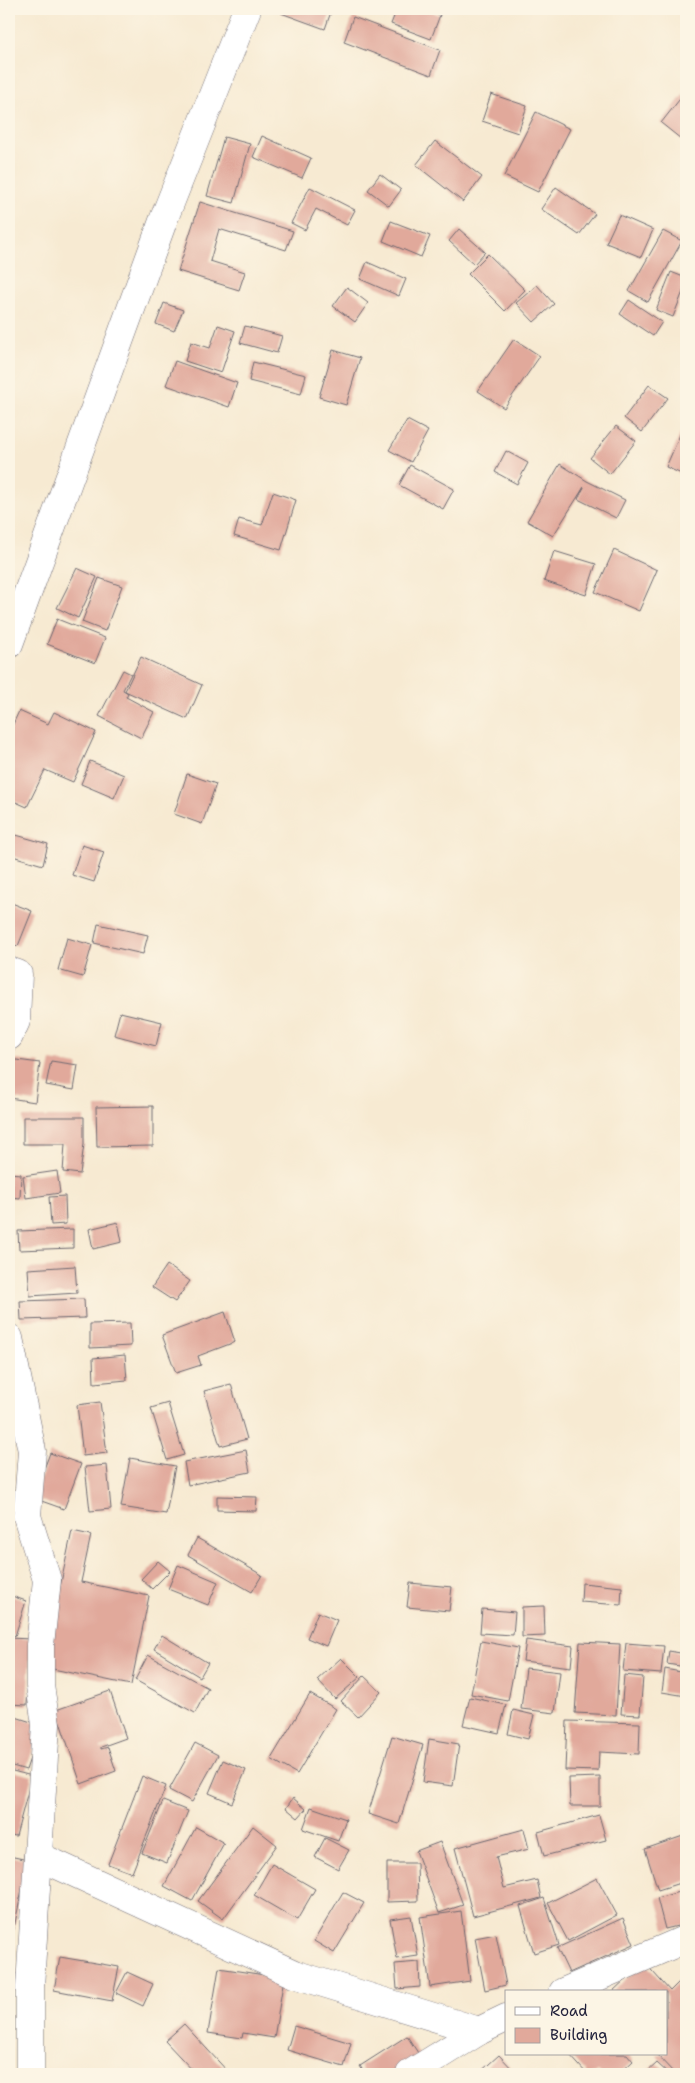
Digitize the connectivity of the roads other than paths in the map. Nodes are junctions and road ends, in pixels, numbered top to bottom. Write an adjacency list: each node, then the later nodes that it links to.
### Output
1 (247, 9): 2 (street)
2 (9, 644)
3 (9, 971): 4 (street)
4 (9, 1036)
5 (9, 1338): 6 (street)
6 (38, 1856): 10 (street); 11 (street)
7 (686, 1939): 8 (street)
8 (568, 1990)
9 (505, 2018): 10 (street)
10 (479, 2031): 12 (street)
11 (30, 2074)
12 (410, 2074)

